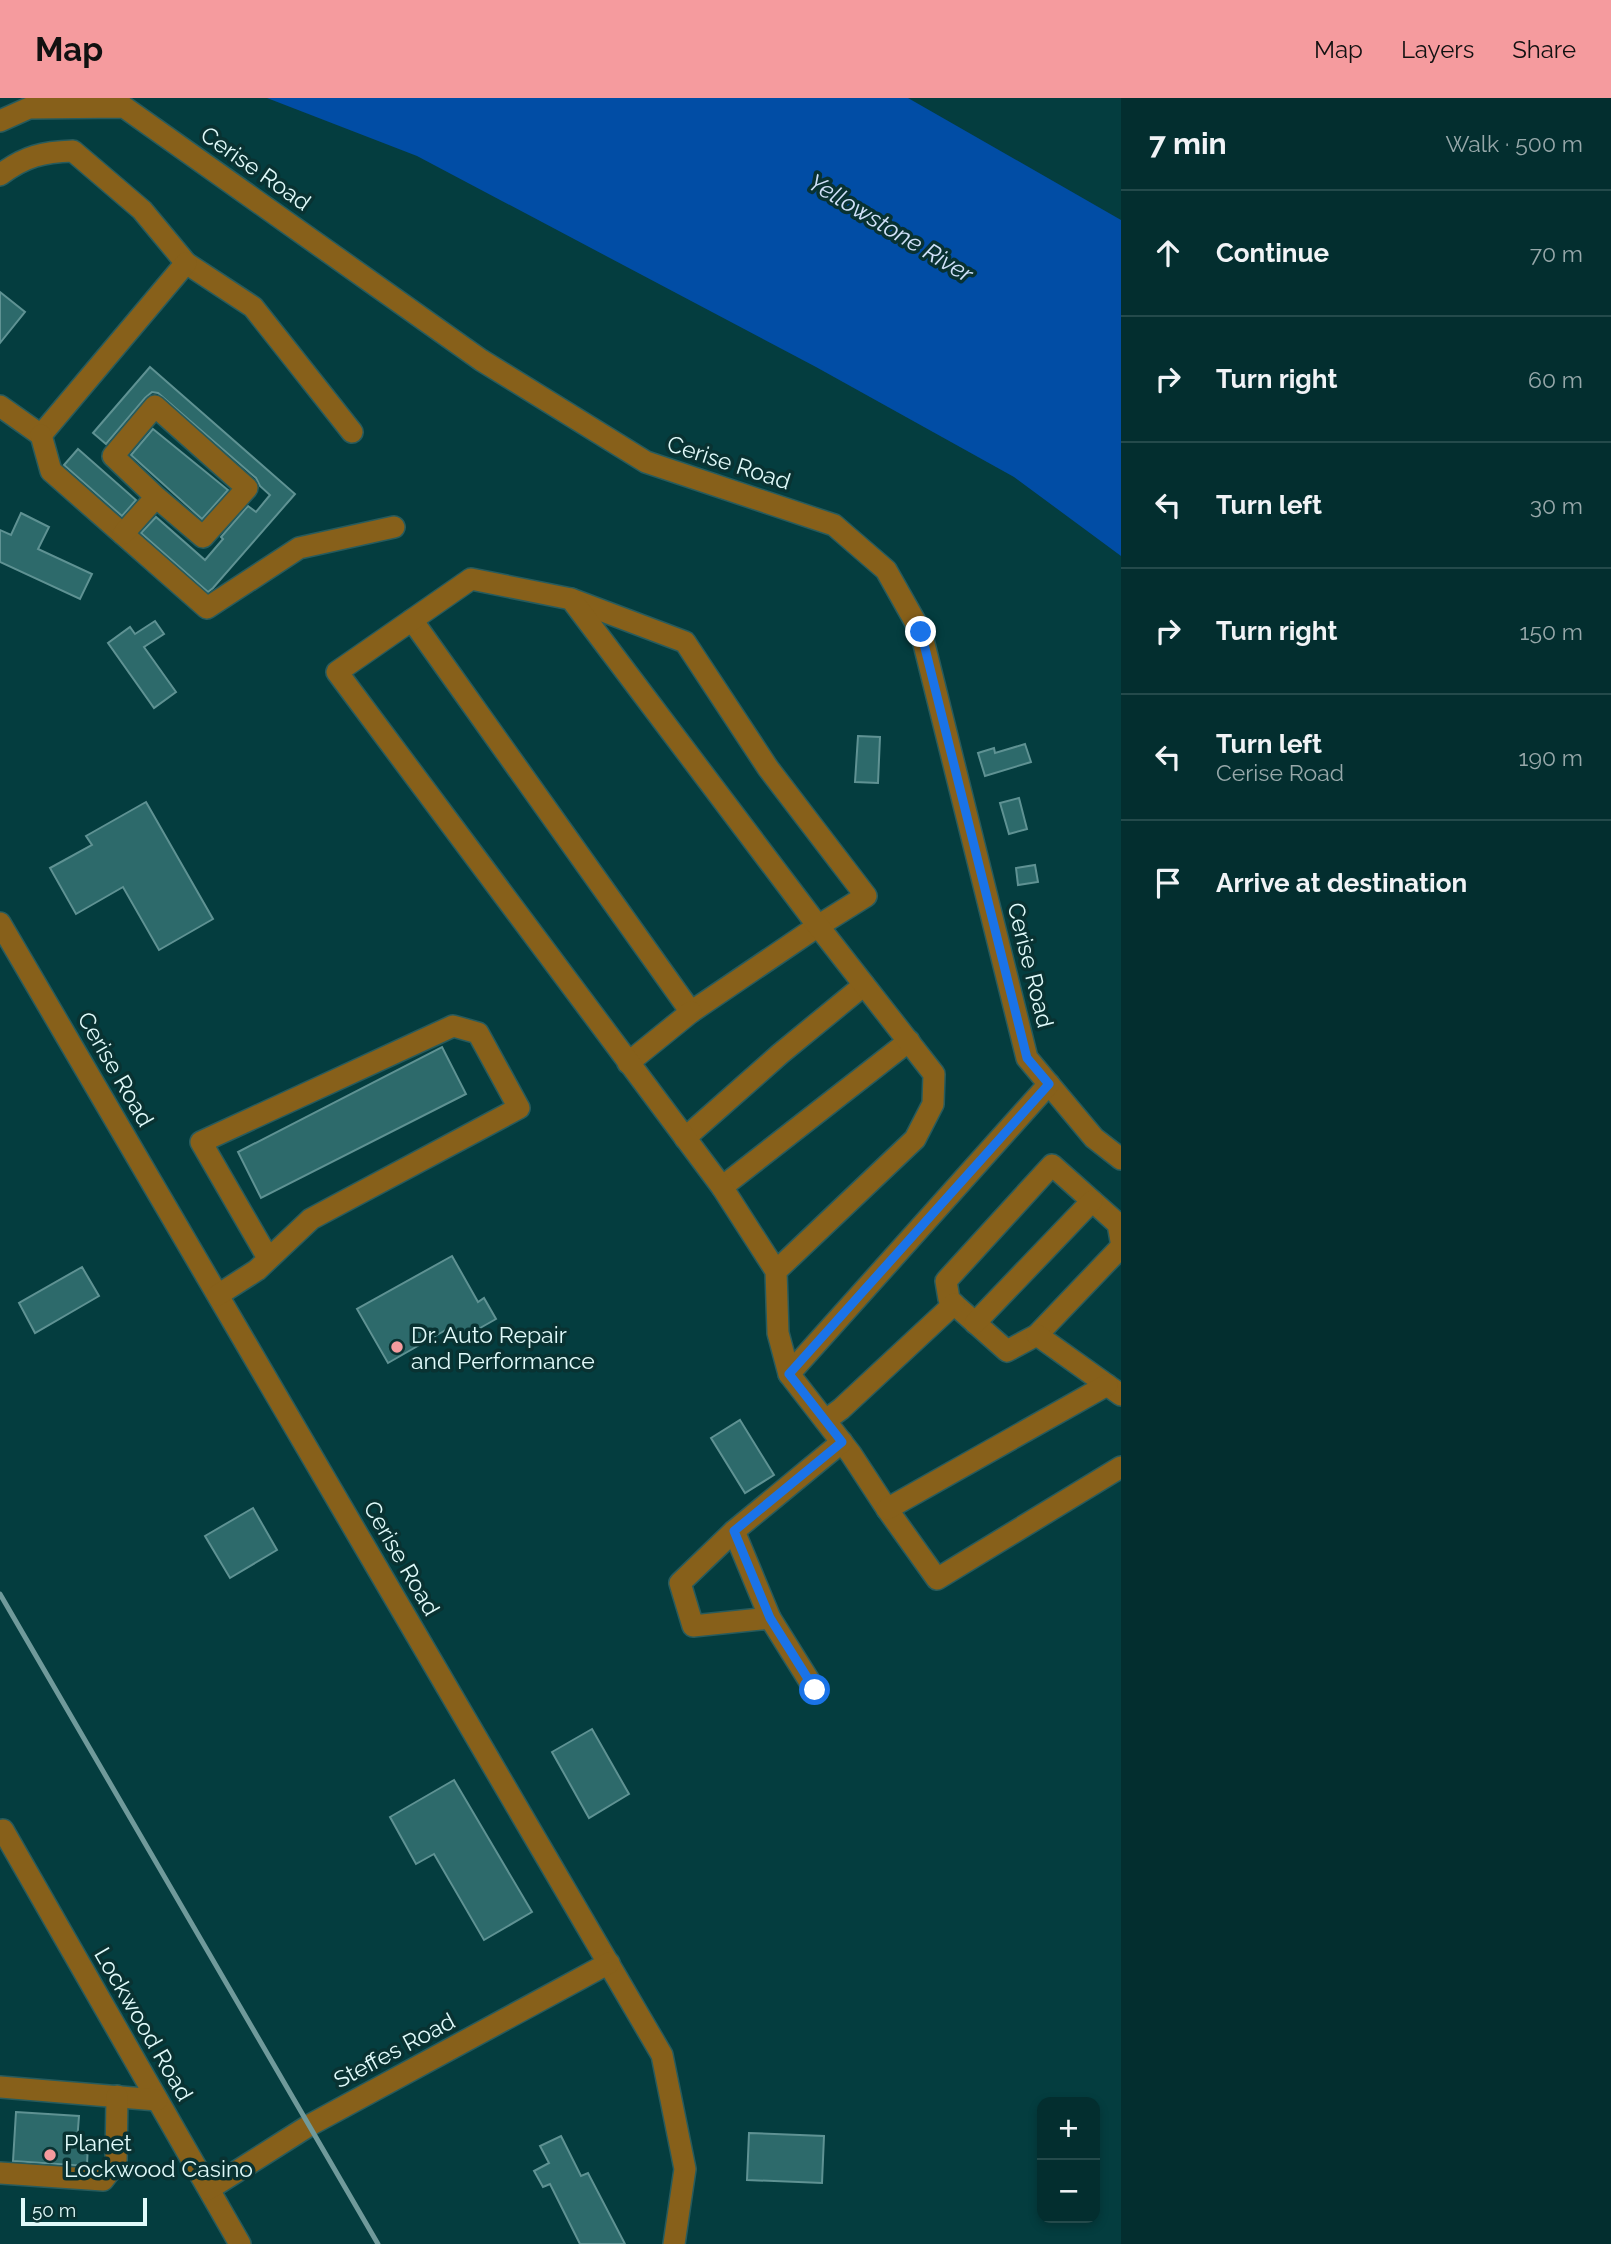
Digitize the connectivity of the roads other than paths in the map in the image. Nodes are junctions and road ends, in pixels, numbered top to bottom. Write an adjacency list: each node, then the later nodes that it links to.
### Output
1 (0, 121): 18 (street, Cerise Road)
2 (0, 175): 3 (street)
3 (186, 262): 5 (street); 6 (street)
4 (0, 406): 6 (street)
5 (352, 432)
6 (41, 435): 9 (street)
7 (156, 498): 7 (street); 9 (street)
8 (394, 527): 9 (street)
9 (123, 534)
10 (571, 599): 11 (street); 13 (street); 13 (street)
11 (412, 620): 15 (street); 17 (street)
12 (0, 923): 27 (street, Cerise Road)
13 (818, 926): 14 (street); 15 (street)
14 (864, 985): 16 (street); 19 (street)
15 (691, 1012): 17 (street)
16 (909, 1041): 21 (street); 26 (street)
17 (628, 1063): 19 (street)
18 (1049, 1084): 20 (street, Cerise Road); 31 (street)
19 (685, 1138): 21 (street)
20 (1121, 1160)
21 (722, 1187): 26 (street)
22 (1092, 1201): 23 (street); 28 (street); 29 (street)
23 (1121, 1241)
24 (1121, 1247): 30 (street)
25 (268, 1258): 25 (street); 27 (street)
26 (776, 1271): 31 (street)
27 (218, 1295): 41 (street, Cerise Road)
28 (954, 1304): 29 (street); 33 (street)
29 (975, 1323): 30 (street)
30 (1037, 1335): 32 (street)
31 (789, 1374): 33 (street)
32 (1114, 1390): 36 (street)
33 (826, 1420): 34 (street)
34 (842, 1442): 36 (street); 37 (street)
35 (1121, 1467): 36 (street)
36 (887, 1509)
37 (734, 1531): 38 (street); 38 (street)
38 (770, 1618): 39 (street)
39 (815, 1690)
40 (1, 1830): 44 (street, Lockwood Road)
41 (609, 1963): 46 (street, Steffes Road); 48 (street, Cerise Road)
42 (0, 2087): 43 (street)
43 (117, 2096): 44 (street); 45 (street)
44 (157, 2100): 46 (street, Lockwood Road)
45 (0, 2173)
46 (209, 2189): 47 (street, Lockwood Road)
47 (240, 2244)
48 (674, 2244)

